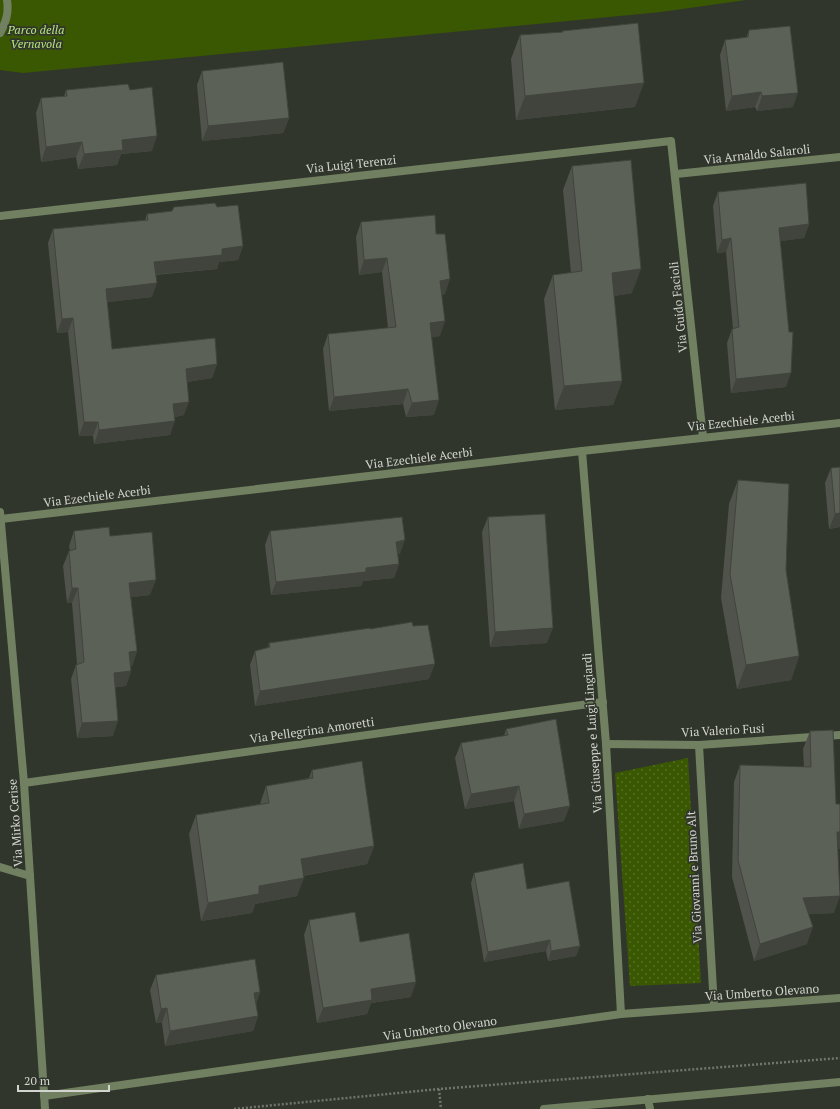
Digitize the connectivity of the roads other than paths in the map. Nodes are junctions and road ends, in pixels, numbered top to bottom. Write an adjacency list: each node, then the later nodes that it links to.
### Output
1 (7, 0): 2 (street)
2 (0, 33)
3 (840, 157): 4 (street, Via Arnaldo Salaroli)
4 (676, 174): 5 (street, Via Luigi Terenzi); 7 (street, Via Guido Facioli)
5 (0, 216)
6 (840, 423): 7 (street, Via Ezechiele Acerbi)
7 (703, 437): 8 (street, Via Ezechiele Acerbi)
8 (582, 451): 9 (street, Via Ezechiele Acerbi); 10 (street, Via Giuseppe e Luigi Lingiardi)
9 (0, 516): 14 (street, Via Mirko Cerise)
10 (603, 702): 12 (street, Via Giuseppe e Luigi Lingiardi); 14 (street, Via Pellegrina Amoretti)
11 (840, 735): 13 (street, Via Valerio Fusi)
12 (606, 744): 13 (street, Via Valerio Fusi); 19 (street, Via Giuseppe e Luigi Lingiardi)
13 (699, 744): 18 (street, Via Giovanni e Bruno Alt)
14 (24, 783): 16 (street, Via Mirko Cerise)
15 (0, 867): 16 (street)
16 (30, 876): 21 (street, Via Mirko Cerise)
17 (840, 998): 18 (street, Via Umberto Olevano)
18 (714, 1007): 19 (street, Via Umberto Olevano)
19 (621, 1014): 21 (street, Via Umberto Olevano)
20 (840, 1082): 22 (street)
21 (44, 1096): 23 (street, Via Mirko Cerise)
22 (648, 1099): 24 (street); 25 (street)
23 (45, 1109)
24 (544, 1109)
25 (650, 1109)

